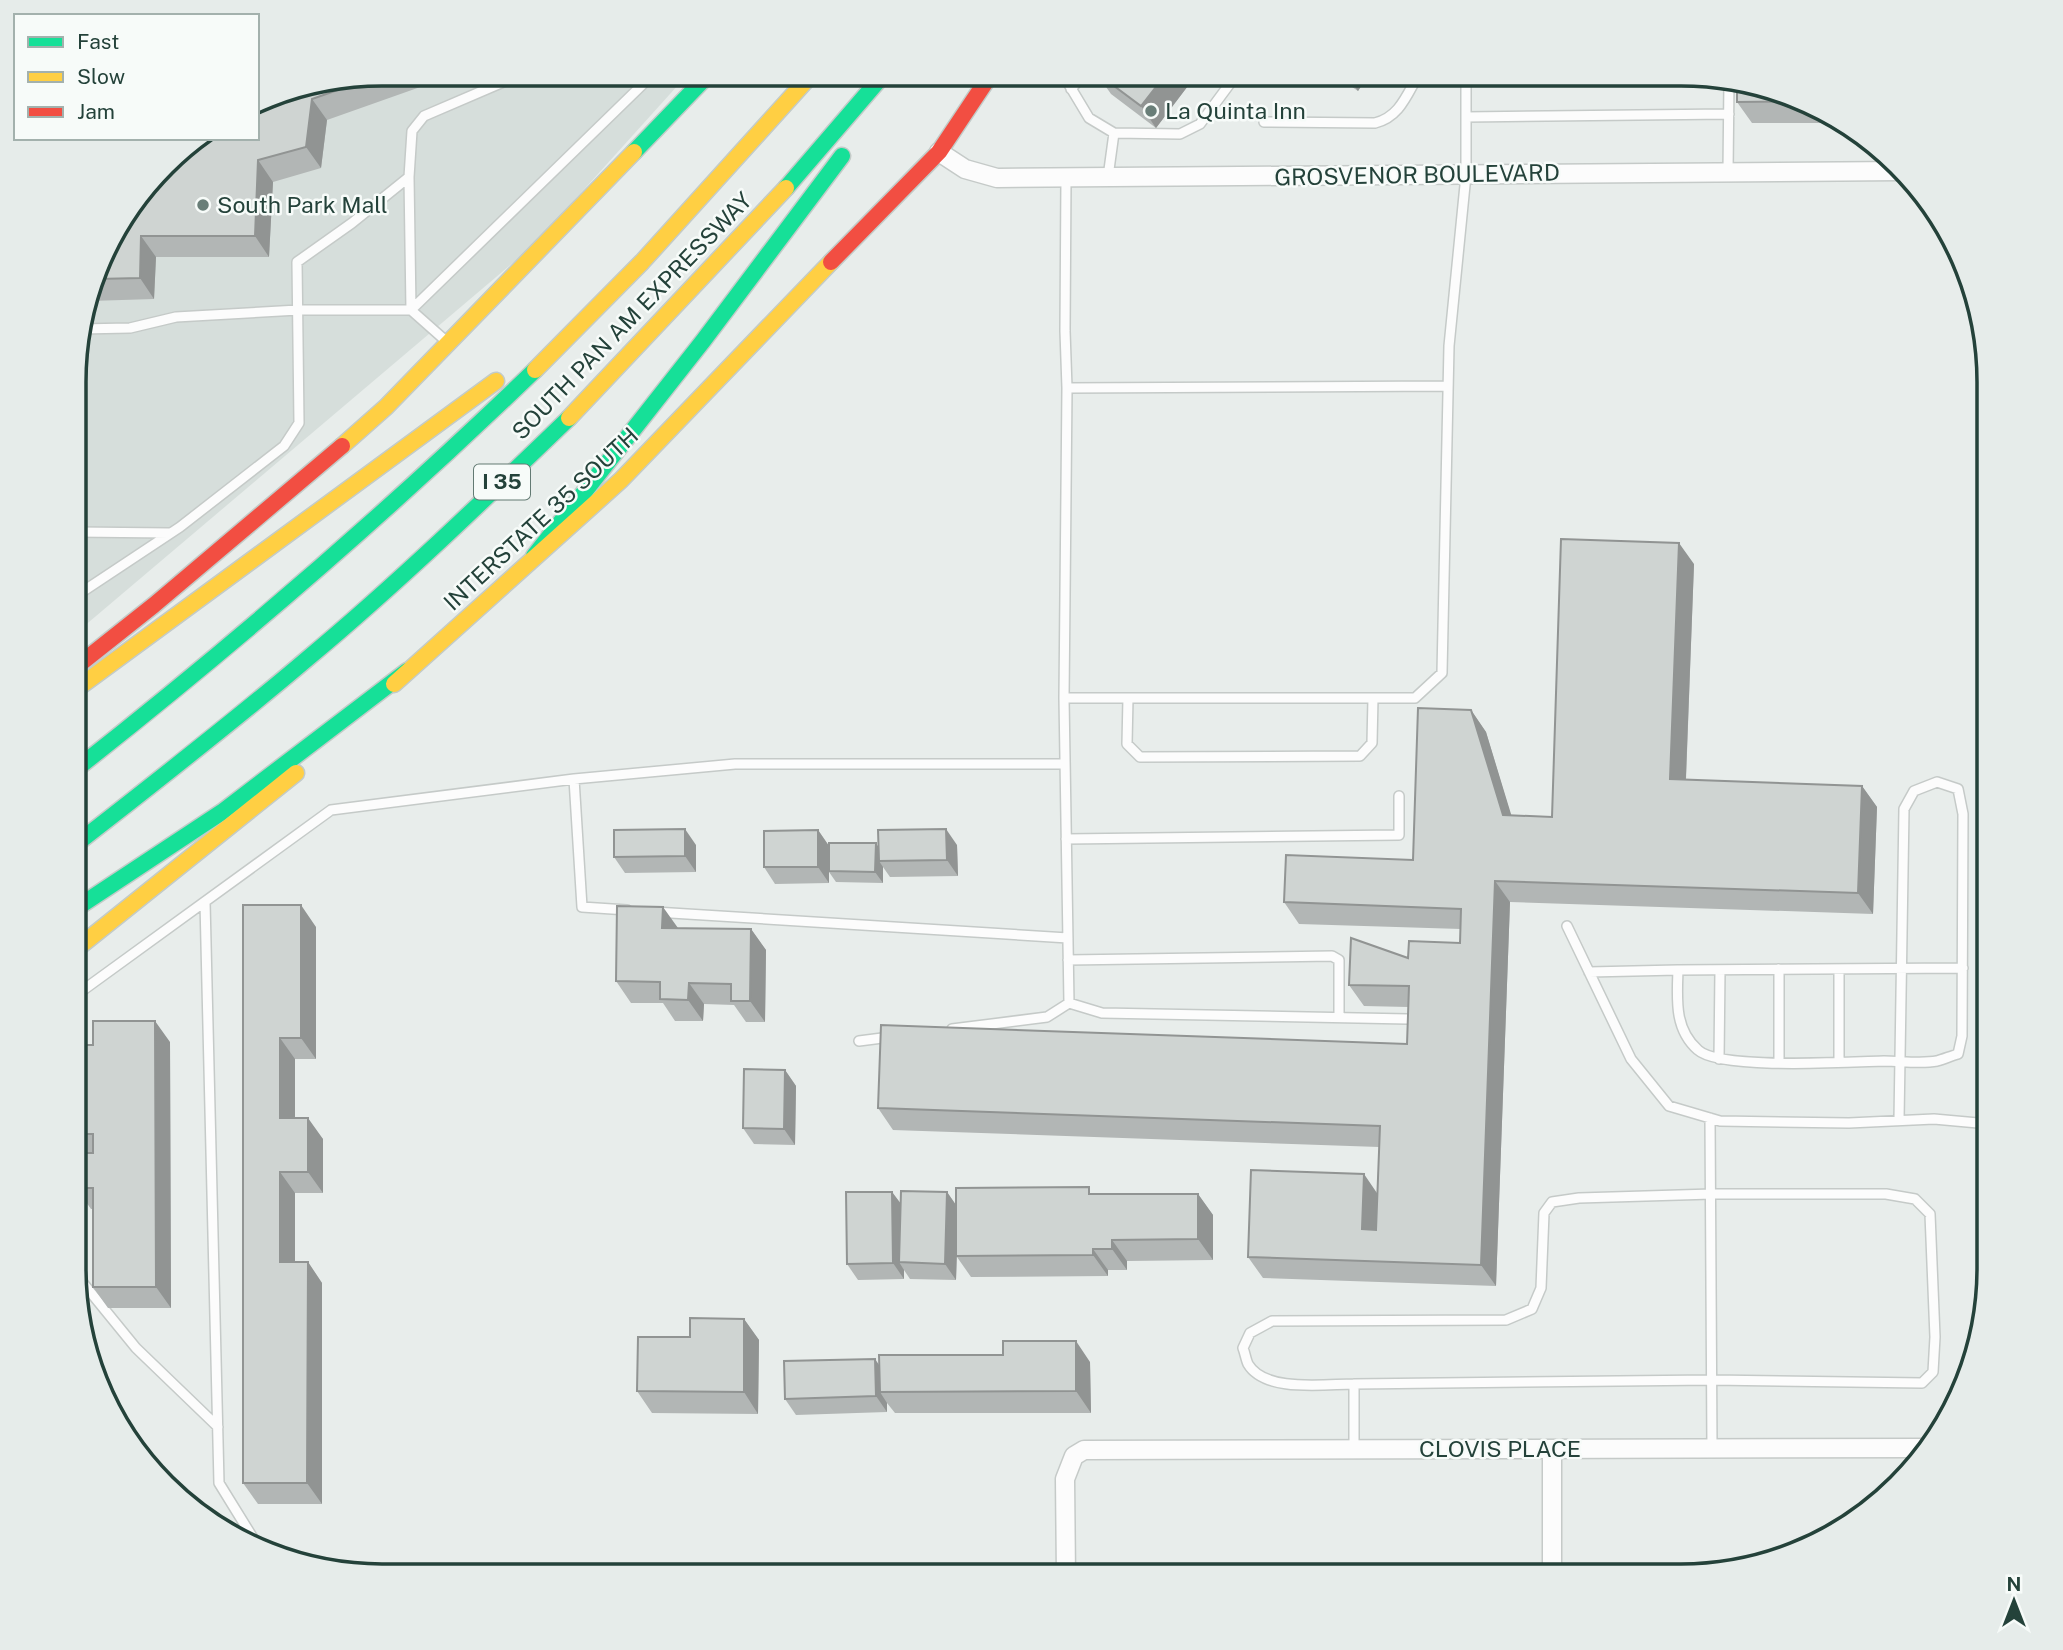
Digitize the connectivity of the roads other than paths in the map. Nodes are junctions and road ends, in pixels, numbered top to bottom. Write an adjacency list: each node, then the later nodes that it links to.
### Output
1 (494, 86): 23 (lane)
2 (641, 86): 28 (lane)
3 (697, 86): 30 (main road)
4 (801, 86): 26 (main road, SOUTH PAN AM EXPRESSWAY / I 35)
5 (874, 86): 47 (main road, SOUTH PAN AM EXPRESSWAY / I 35)
6 (983, 86): 19 (main road, INTERSTATE 35 SOUTH)
7 (1068, 86): 12 (lane)
8 (1074, 86): 12 (lane)
9 (1228, 86): 17 (lane)
10 (1412, 86): 16 (lane)
11 (1466, 86): 15 (lane)
12 (1071, 89): 17 (lane)
13 (1729, 89): 14 (lane)
14 (1729, 114): 15 (lane); 20 (lane)
15 (1466, 117): 22 (lane)
16 (1264, 122)
17 (1114, 133): 24 (lane)
18 (856, 139): 35 (main road)
19 (939, 152): 25 (street, GROSVENOR BOULEVARD); 35 (main road, INTERSTATE 35 SOUTH)
20 (1728, 171): 21 (street, GROSVENOR BOULEVARD); 22 (street, GROSVENOR BOULEVARD)
21 (1890, 171)
22 (1466, 175): 24 (street, GROSVENOR BOULEVARD); 31 (lane)
23 (409, 177): 27 (lane); 28 (lane)
24 (1108, 177): 25 (street, GROSVENOR BOULEVARD)
25 (1066, 178): 32 (lane)
26 (607, 298): 39 (main road); 43 (main road, SOUTH PAN AM EXPRESSWAY / I 35)
27 (298, 310): 28 (lane); 29 (lane); 34 (lane)
28 (411, 310): 30 (lane)
29 (90, 329)
30 (449, 344): 37 (main road)
31 (1448, 386): 32 (lane); 42 (lane)
32 (1067, 388): 40 (lane)
33 (86, 532): 34 (lane)
34 (171, 534): 36 (lane)
35 (534, 556): 38 (main road, INTERSTATE 35 SOUTH)
36 (86, 589)
37 (86, 658)
38 (407, 671): 49 (main road); 53 (main road, INTERSTATE 35 SOUTH)
39 (86, 682)
40 (1064, 698): 41 (lane); 44 (lane)
41 (1128, 698): 42 (lane); 42 (lane)
42 (1373, 698)
43 (86, 762)
44 (1064, 764): 45 (lane); 48 (lane)
45 (574, 779): 50 (lane); 52 (lane)
46 (1399, 796): 48 (lane)
47 (86, 837)
48 (1066, 839): 52 (lane)
49 (86, 902)
50 (205, 902): 62 (lane); 80 (lane)
51 (1567, 926): 61 (lane)
52 (1068, 938): 54 (lane)
53 (86, 941)
54 (1068, 960): 63 (lane); 64 (lane)
55 (1901, 968): 56 (lane); 56 (lane); 58 (lane); 70 (lane)
56 (1963, 968): 70 (lane)
57 (1779, 969): 58 (lane); 60 (lane); 72 (lane)
58 (1839, 969): 71 (lane)
59 (1678, 970): 60 (lane); 61 (lane); 69 (lane)
60 (1720, 970): 69 (lane)
61 (1589, 972): 73 (lane)
62 (86, 988)
63 (1069, 1003): 64 (lane); 66 (lane)
64 (1339, 1017): 65 (lane)
65 (1408, 1019)
66 (939, 1031)
67 (899, 1036): 68 (lane)
68 (859, 1041)
69 (1719, 1059): 72 (lane)
70 (1899, 1061): 71 (lane); 74 (lane)
71 (1839, 1062): 72 (lane)
72 (1779, 1063)
73 (1710, 1118): 74 (lane); 76 (lane)
74 (1899, 1120): 75 (lane)
75 (1977, 1123)
76 (1712, 1194): 78 (lane); 78 (lane); 79 (lane)
77 (86, 1287): 80 (lane)
78 (1712, 1380): 79 (lane); 84 (lane)
79 (1354, 1384): 82 (lane)
80 (218, 1427): 85 (lane)
81 (1917, 1448): 84 (street, CLOVIS PLACE)
82 (1354, 1449): 83 (street, CLOVIS PLACE); 86 (street, CLOVIS PLACE)
83 (1552, 1449): 84 (street, CLOVIS PLACE); 87 (street)
84 (1712, 1449)
85 (250, 1534)
86 (1066, 1564)
87 (1552, 1564)

